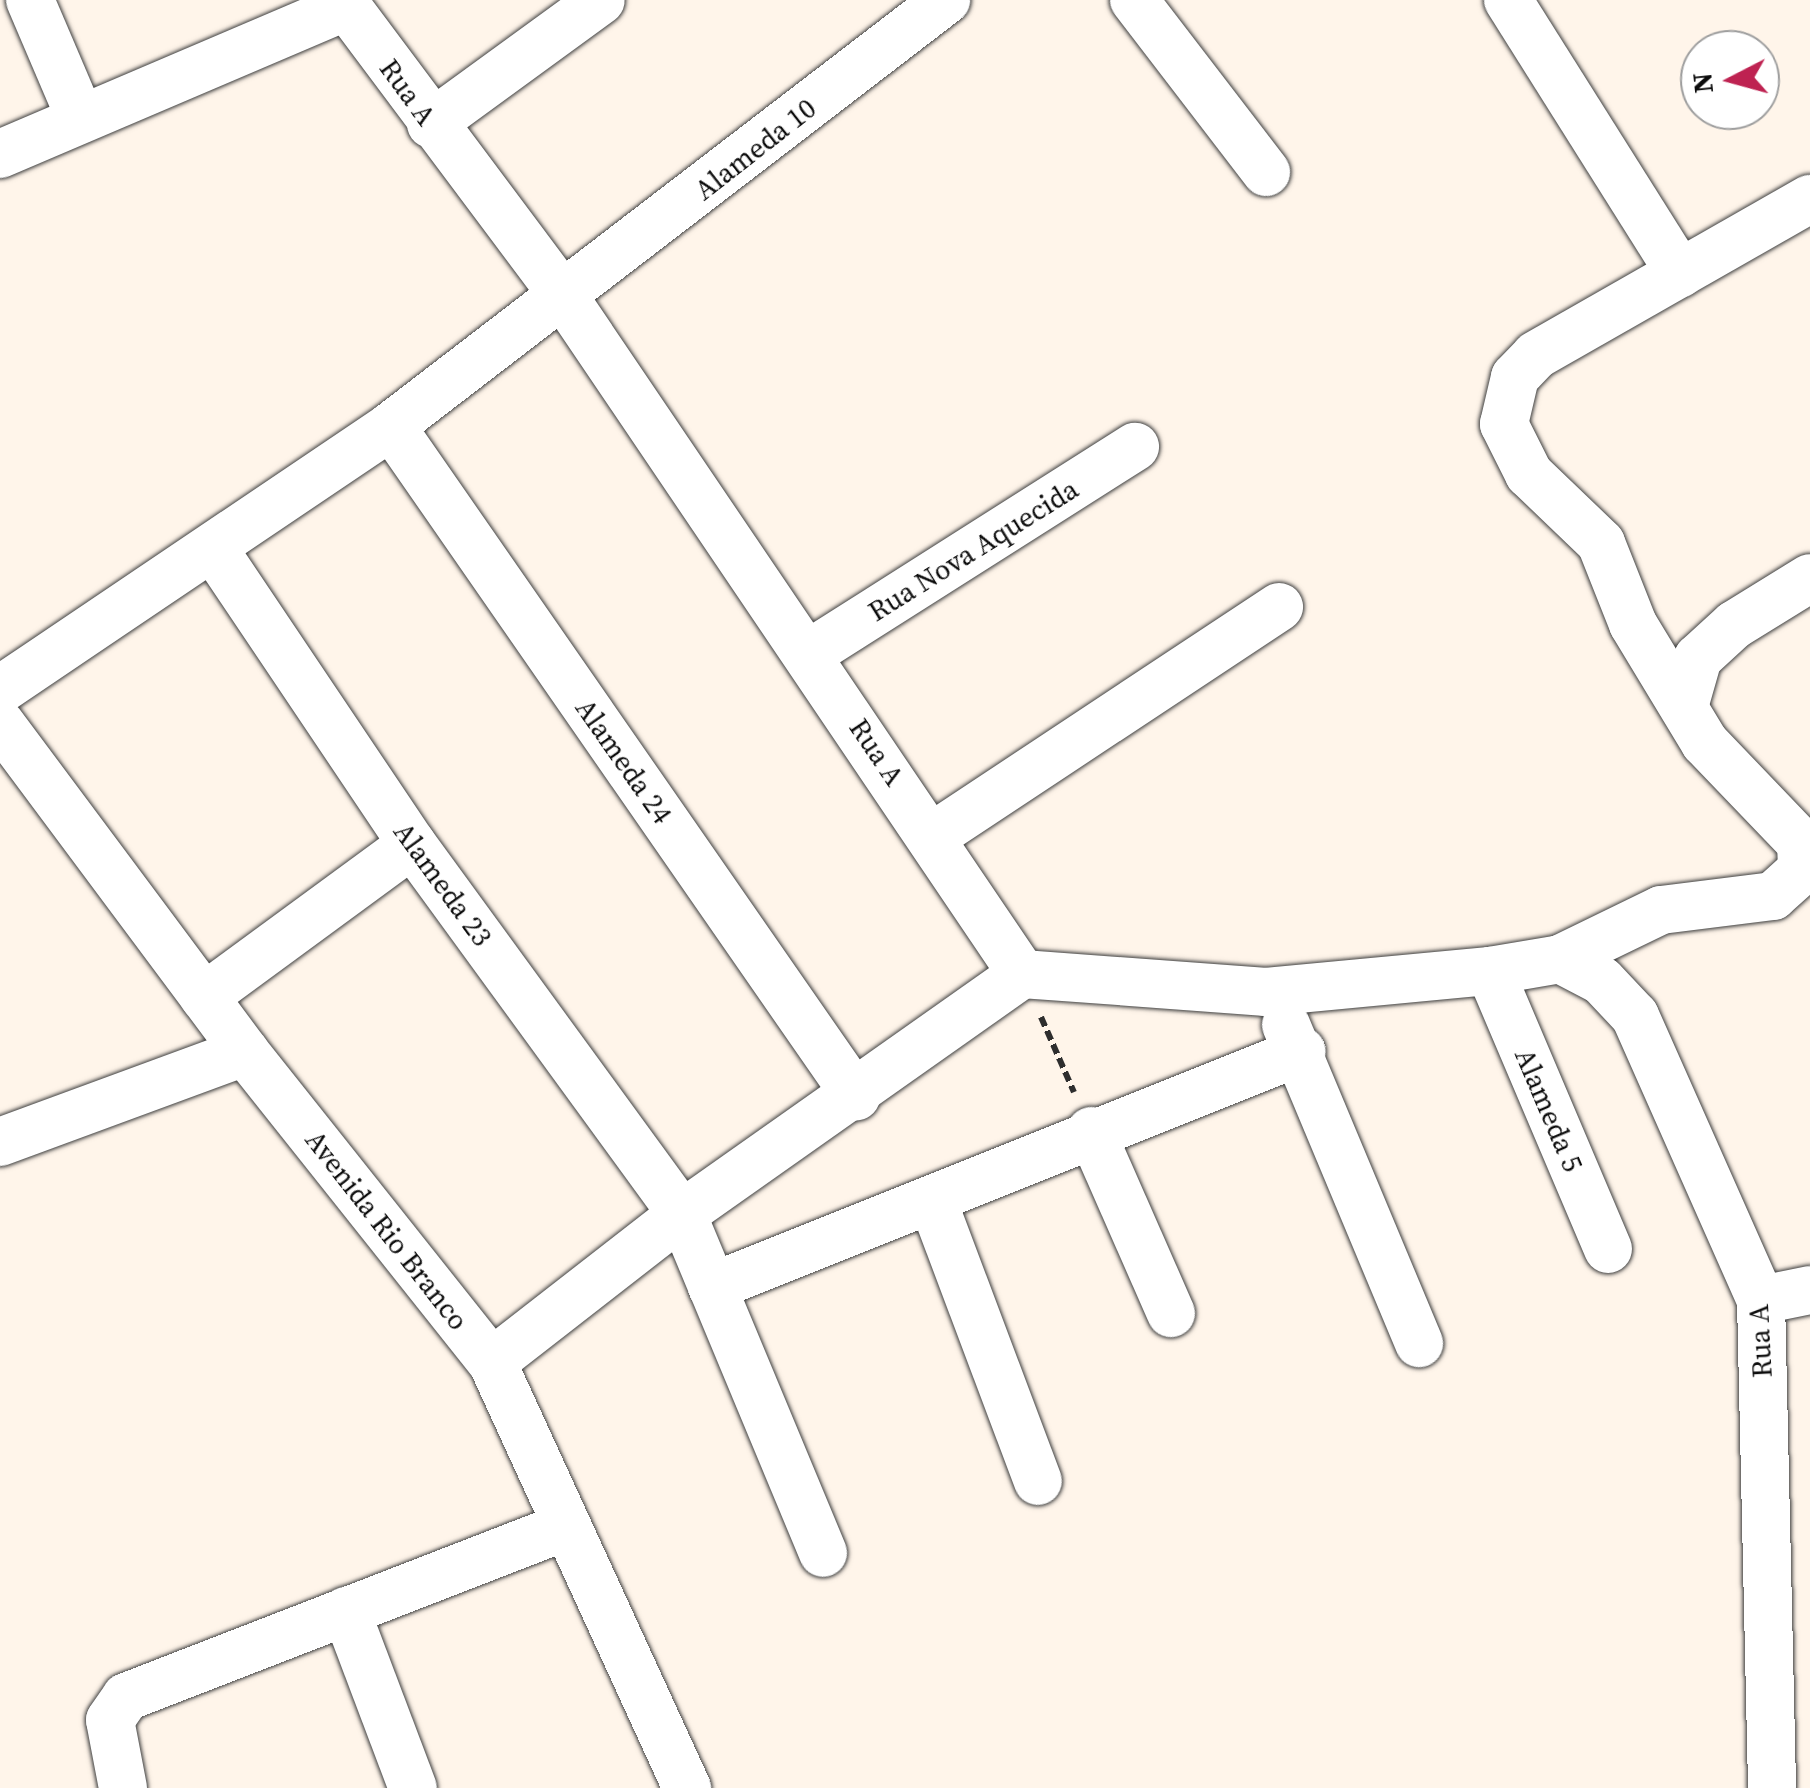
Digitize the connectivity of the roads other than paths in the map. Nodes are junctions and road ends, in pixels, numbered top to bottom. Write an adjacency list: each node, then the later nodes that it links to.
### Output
1 (30, 0): 7 (street)
2 (601, 0): 8 (street)
3 (946, 0): 13 (street, Alameda 10)
4 (1134, 0): 10 (street)
5 (1508, 0): 12 (street)
6 (345, 3): 7 (street); 8 (street, Rua A)
7 (80, 117): 9 (street)
8 (431, 124): 13 (street, Rua A)
9 (0, 154)
10 (1266, 172)
11 (1810, 199): 12 (street)
12 (1680, 272): 21 (street)
13 (564, 297): 14 (street, Alameda 10); 19 (street, Rua A)
14 (392, 426): 16 (street, Alameda 10); 33 (street, Alameda 24)
15 (1135, 446): 19 (street, Rua Nova Aquecida)
16 (213, 548): 20 (street, Alameda 10); 25 (street, Alameda 23)
17 (1810, 578): 21 (street)
18 (1279, 607): 23 (street)
19 (810, 653): 23 (street, Rua A)
20 (0, 690)
21 (1684, 707): 24 (street)
22 (0, 723): 30 (street, Avenida Rio Branco)
23 (933, 836): 28 (street, Rua A)
24 (1805, 842): 26 (street)
25 (412, 844): 30 (street); 37 (street, Alameda 23)
26 (1560, 959): 27 (street); 41 (street, Rua A)
27 (1490, 971): 29 (street); 38 (street, Alameda 5)
28 (1022, 974): 29 (street); 33 (street)
29 (1266, 992): 31 (street)
30 (204, 997): 32 (street, Avenida Rio Branco)
31 (1302, 1051): 34 (street); 43 (street)
32 (245, 1052): 35 (street); 44 (street, Avenida Rio Branco)
33 (856, 1096): 37 (street)
34 (1091, 1131): 36 (street); 42 (street)
35 (0, 1142)
36 (933, 1202): 39 (street); 45 (street)
37 (682, 1214): 39 (street, Alameda 23); 44 (street)
38 (1608, 1249)
39 (712, 1287): 47 (street, Alameda 23)
40 (1810, 1290): 41 (street)
41 (1761, 1300): 52 (street, Rua A)
42 (1171, 1313)
43 (1419, 1343)
44 (492, 1362): 46 (street, Avenida Rio Branco)
45 (1038, 1481)
46 (565, 1527): 48 (street); 49 (street, Avenida Rio Branco)
47 (823, 1553)
48 (346, 1611): 50 (street); 51 (street)
49 (673, 1785)
50 (123, 1788)
51 (413, 1788)
52 (1772, 1788)

